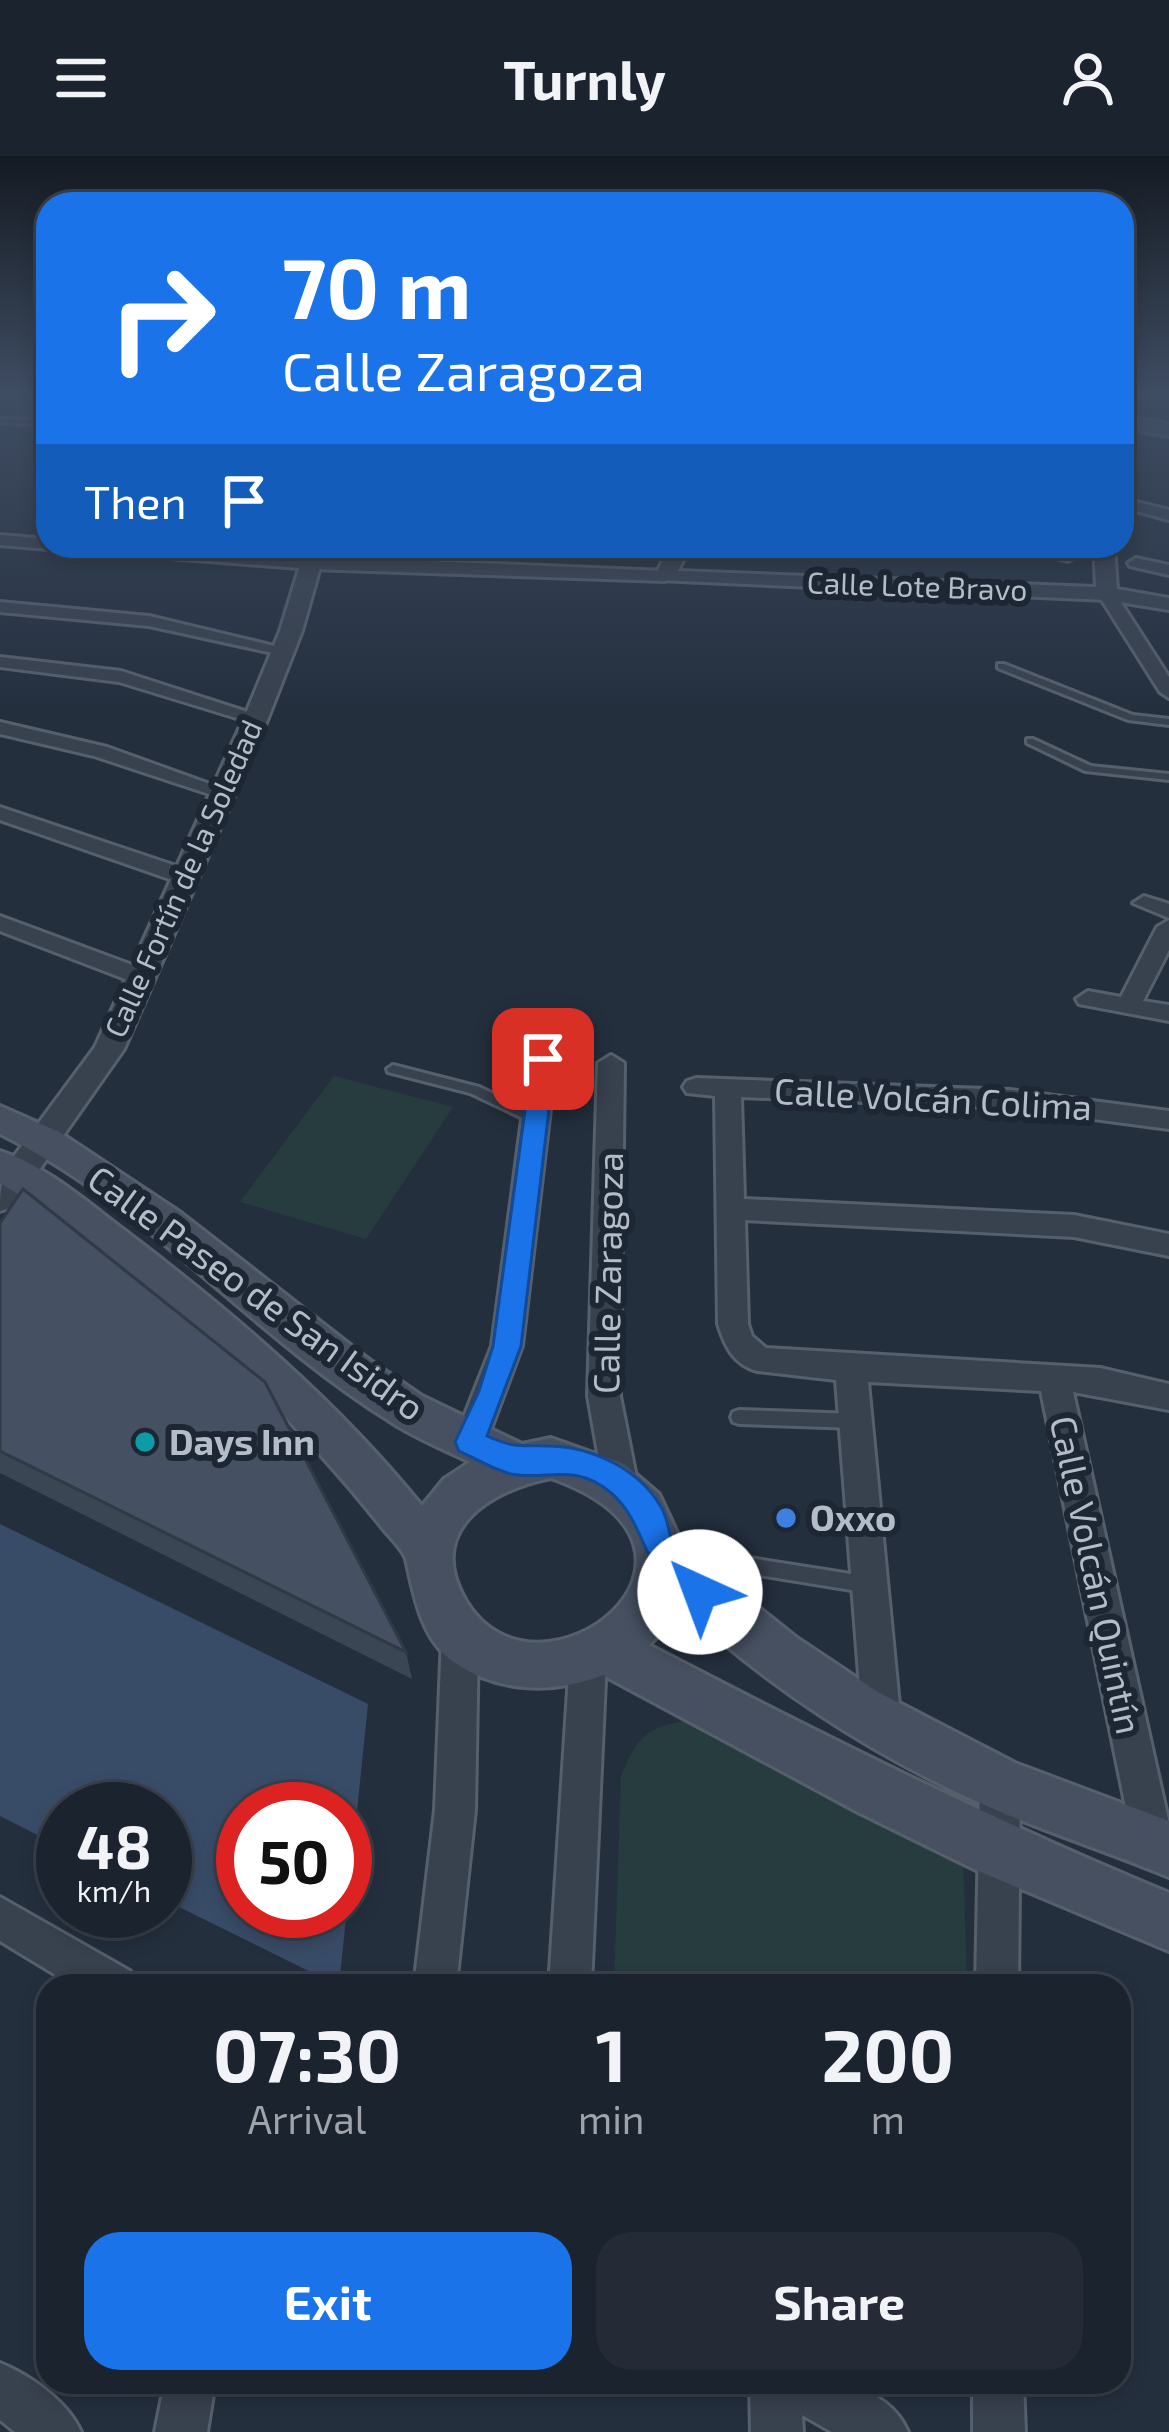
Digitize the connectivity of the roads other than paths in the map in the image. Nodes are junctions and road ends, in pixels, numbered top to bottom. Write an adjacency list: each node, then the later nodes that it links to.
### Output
1 (1137, 507): 2 (street)
2 (1169, 515)
3 (0, 540): 4 (street)
4 (36, 543)
5 (313, 558): 17 (street, Calle Fortín de la Soledad)
6 (364, 558): 13 (street)
7 (597, 558): 10 (street)
8 (674, 558): 13 (street)
9 (1105, 558): 14 (street)
10 (592, 563)
11 (1136, 563): 12 (street)
12 (1169, 570)
13 (664, 576): 14 (street, Calle Lote Bravo)
14 (1107, 594): 15 (street, Calle Lote Bravo); 20 (street)
15 (1169, 604)
16 (0, 607): 17 (street)
17 (282, 650): 21 (street, Calle Fortín de la Soledad)
18 (0, 662): 21 (street)
19 (1001, 666): 22 (lane)
20 (1169, 692)
21 (256, 718): 26 (street, Calle Fortín de la Soledad)
22 (1169, 722)
23 (0, 728): 26 (street)
24 (1030, 740): 25 (lane)
25 (1169, 777)
26 (222, 792): 28 (street, Calle Fortín de la Soledad)
27 (0, 813): 28 (street)
28 (183, 876): 33 (street, Calle Fortín de la Soledad)
29 (1144, 903): 30 (street)
30 (1169, 911)
31 (0, 923): 33 (street)
32 (1169, 927): 35 (street)
33 (142, 977): 45 (street, Calle Fortín de la Soledad)
34 (1088, 999): 35 (street)
35 (1129, 1005): 36 (street)
36 (1169, 1013)
37 (543, 1059): 43 (street)
38 (611, 1063): 55 (street, Calle Zaragoza)
39 (393, 1069): 43 (lane)
40 (696, 1087): 41 (street, Calle Volcán Colima)
41 (728, 1088): 44 (street, Calle Volcán Colima); 47 (street)
42 (0, 1119): 45 (main road, Calle Paseo de San Isidro)
43 (536, 1119): 54 (street)
44 (1169, 1120)
45 (46, 1141): 46 (street, Calle Fortín de la Soledad); 54 (main road, Calle Paseo de San Isidro)
46 (6, 1180): 56 (main road, Calle Paseo de San Isidro)
47 (733, 1209): 48 (street); 49 (street)
48 (1169, 1245)
49 (851, 1372): 50 (street); 53 (street)
50 (1054, 1378): 51 (street); 64 (street, Calle Volcán Quintín)
51 (1169, 1397)
52 (739, 1417): 53 (lane)
53 (855, 1421): 58 (street)
54 (492, 1452): 55 (main road); 56 (main road)
55 (620, 1482): 57 (main road)
56 (428, 1550): 60 (main road)
57 (661, 1554): 59 (main road); 61 (main road)
58 (870, 1586): 59 (lane); 62 (street)
59 (700, 1592): 62 (main road)
60 (460, 1637): 61 (main road); 69 (street)
61 (597, 1655): 65 (main road); 70 (street)
62 (882, 1726): 63 (main road)
63 (1000, 1784): 64 (main road); 65 (street)
64 (1161, 1845)
65 (996, 1850): 67 (main road); 71 (street)
66 (0, 1918): 68 (street)
67 (1169, 1922)
68 (95, 1974)
69 (436, 1974)
70 (571, 1974)
71 (997, 1974)
72 (0, 2389): 77 (street)
73 (188, 2394): 78 (street)
74 (775, 2394): 79 (street)
75 (814, 2394): 80 (street)
76 (998, 2394): 81 (street)
77 (55, 2432)
78 (182, 2432)
79 (777, 2432)
80 (882, 2432)
81 (999, 2432)

